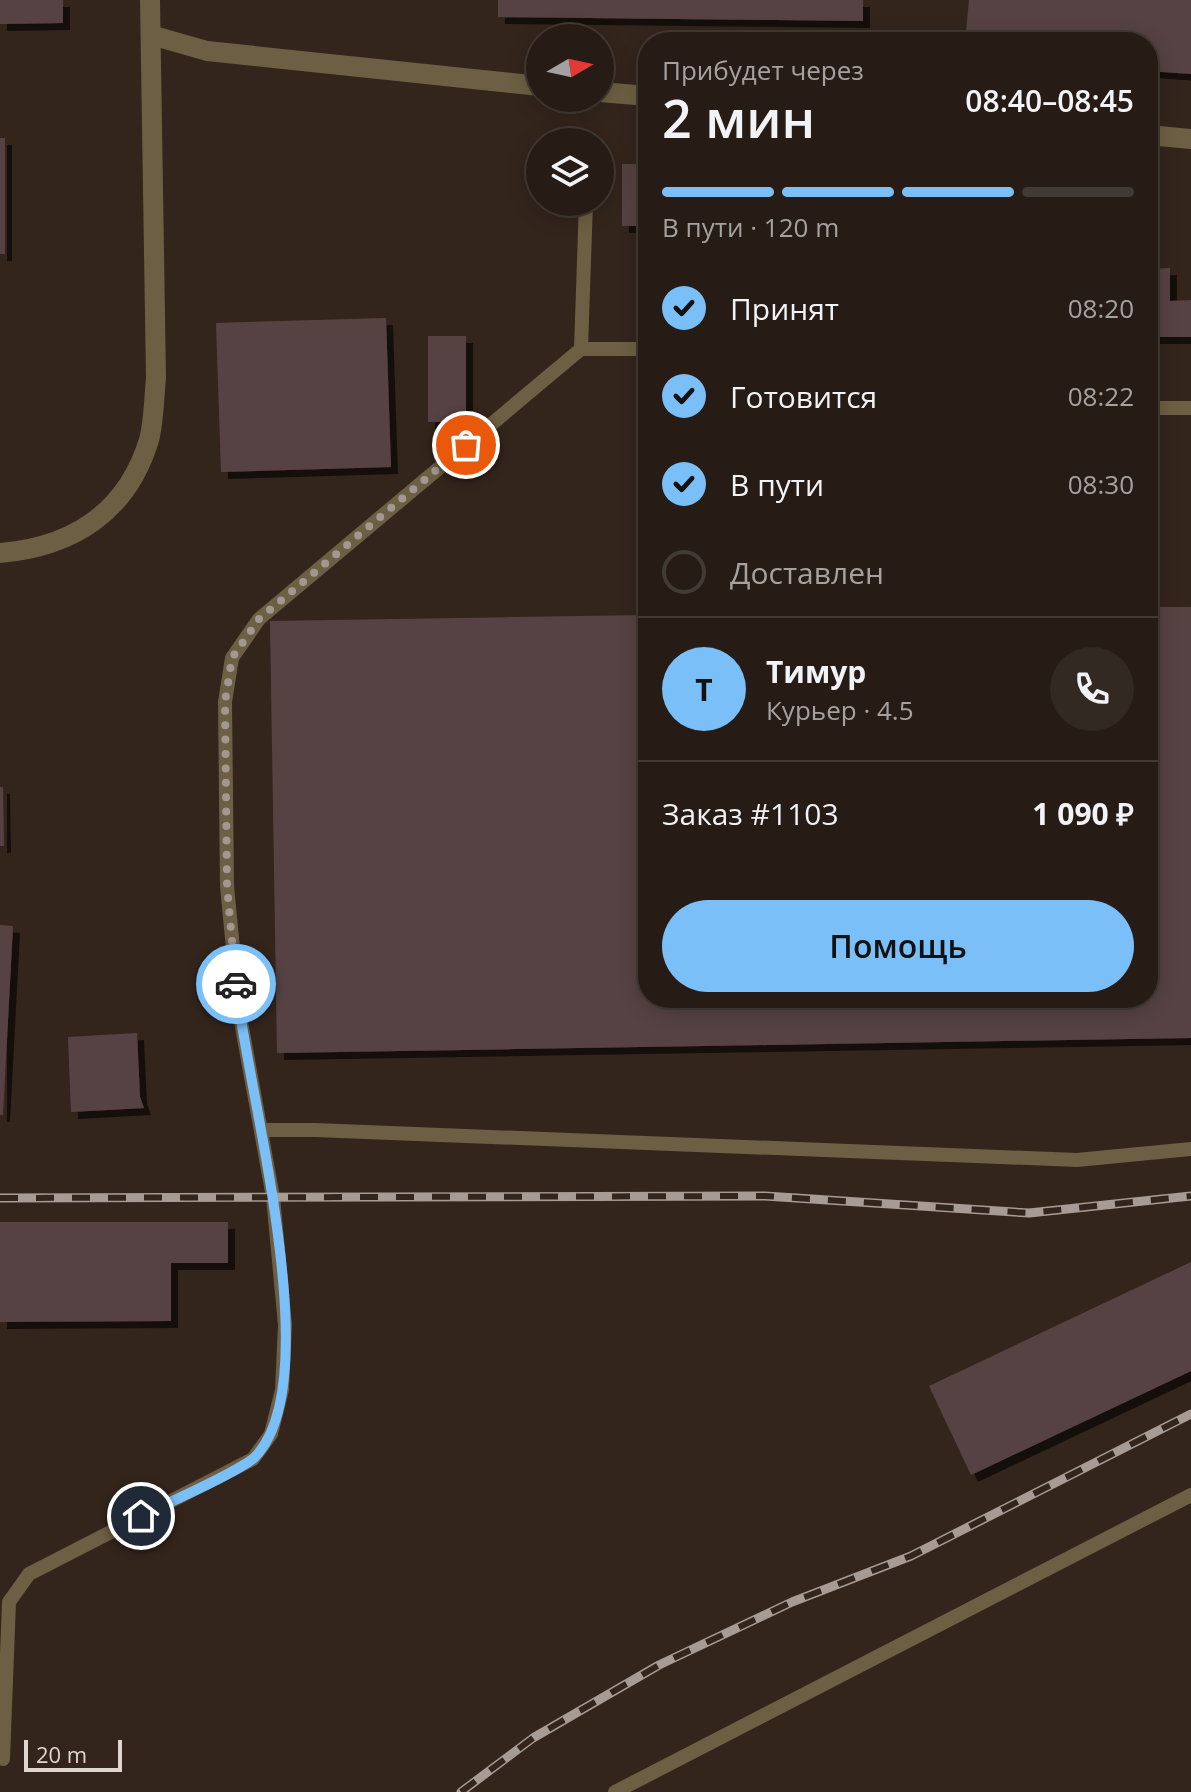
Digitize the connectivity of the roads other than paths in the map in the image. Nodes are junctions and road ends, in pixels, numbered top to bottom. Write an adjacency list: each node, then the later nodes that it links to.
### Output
1 (150, 0): 2 (street)
2 (151, 35): 3 (street); 13 (street)
3 (526, 85)
4 (614, 93): 5 (street)
5 (638, 95)
6 (1158, 136): 7 (street)
7 (1191, 139)
8 (586, 216): 9 (lane)
9 (581, 349): 10 (lane); 14 (lane)
10 (638, 349)
11 (1158, 408): 12 (lane)
12 (1191, 408)
13 (0, 553)
14 (261, 1130): 15 (lane); 17 (lane)
15 (1191, 1149)
16 (1191, 1495): 18 (lane)
17 (3, 1759)
18 (615, 1792)

